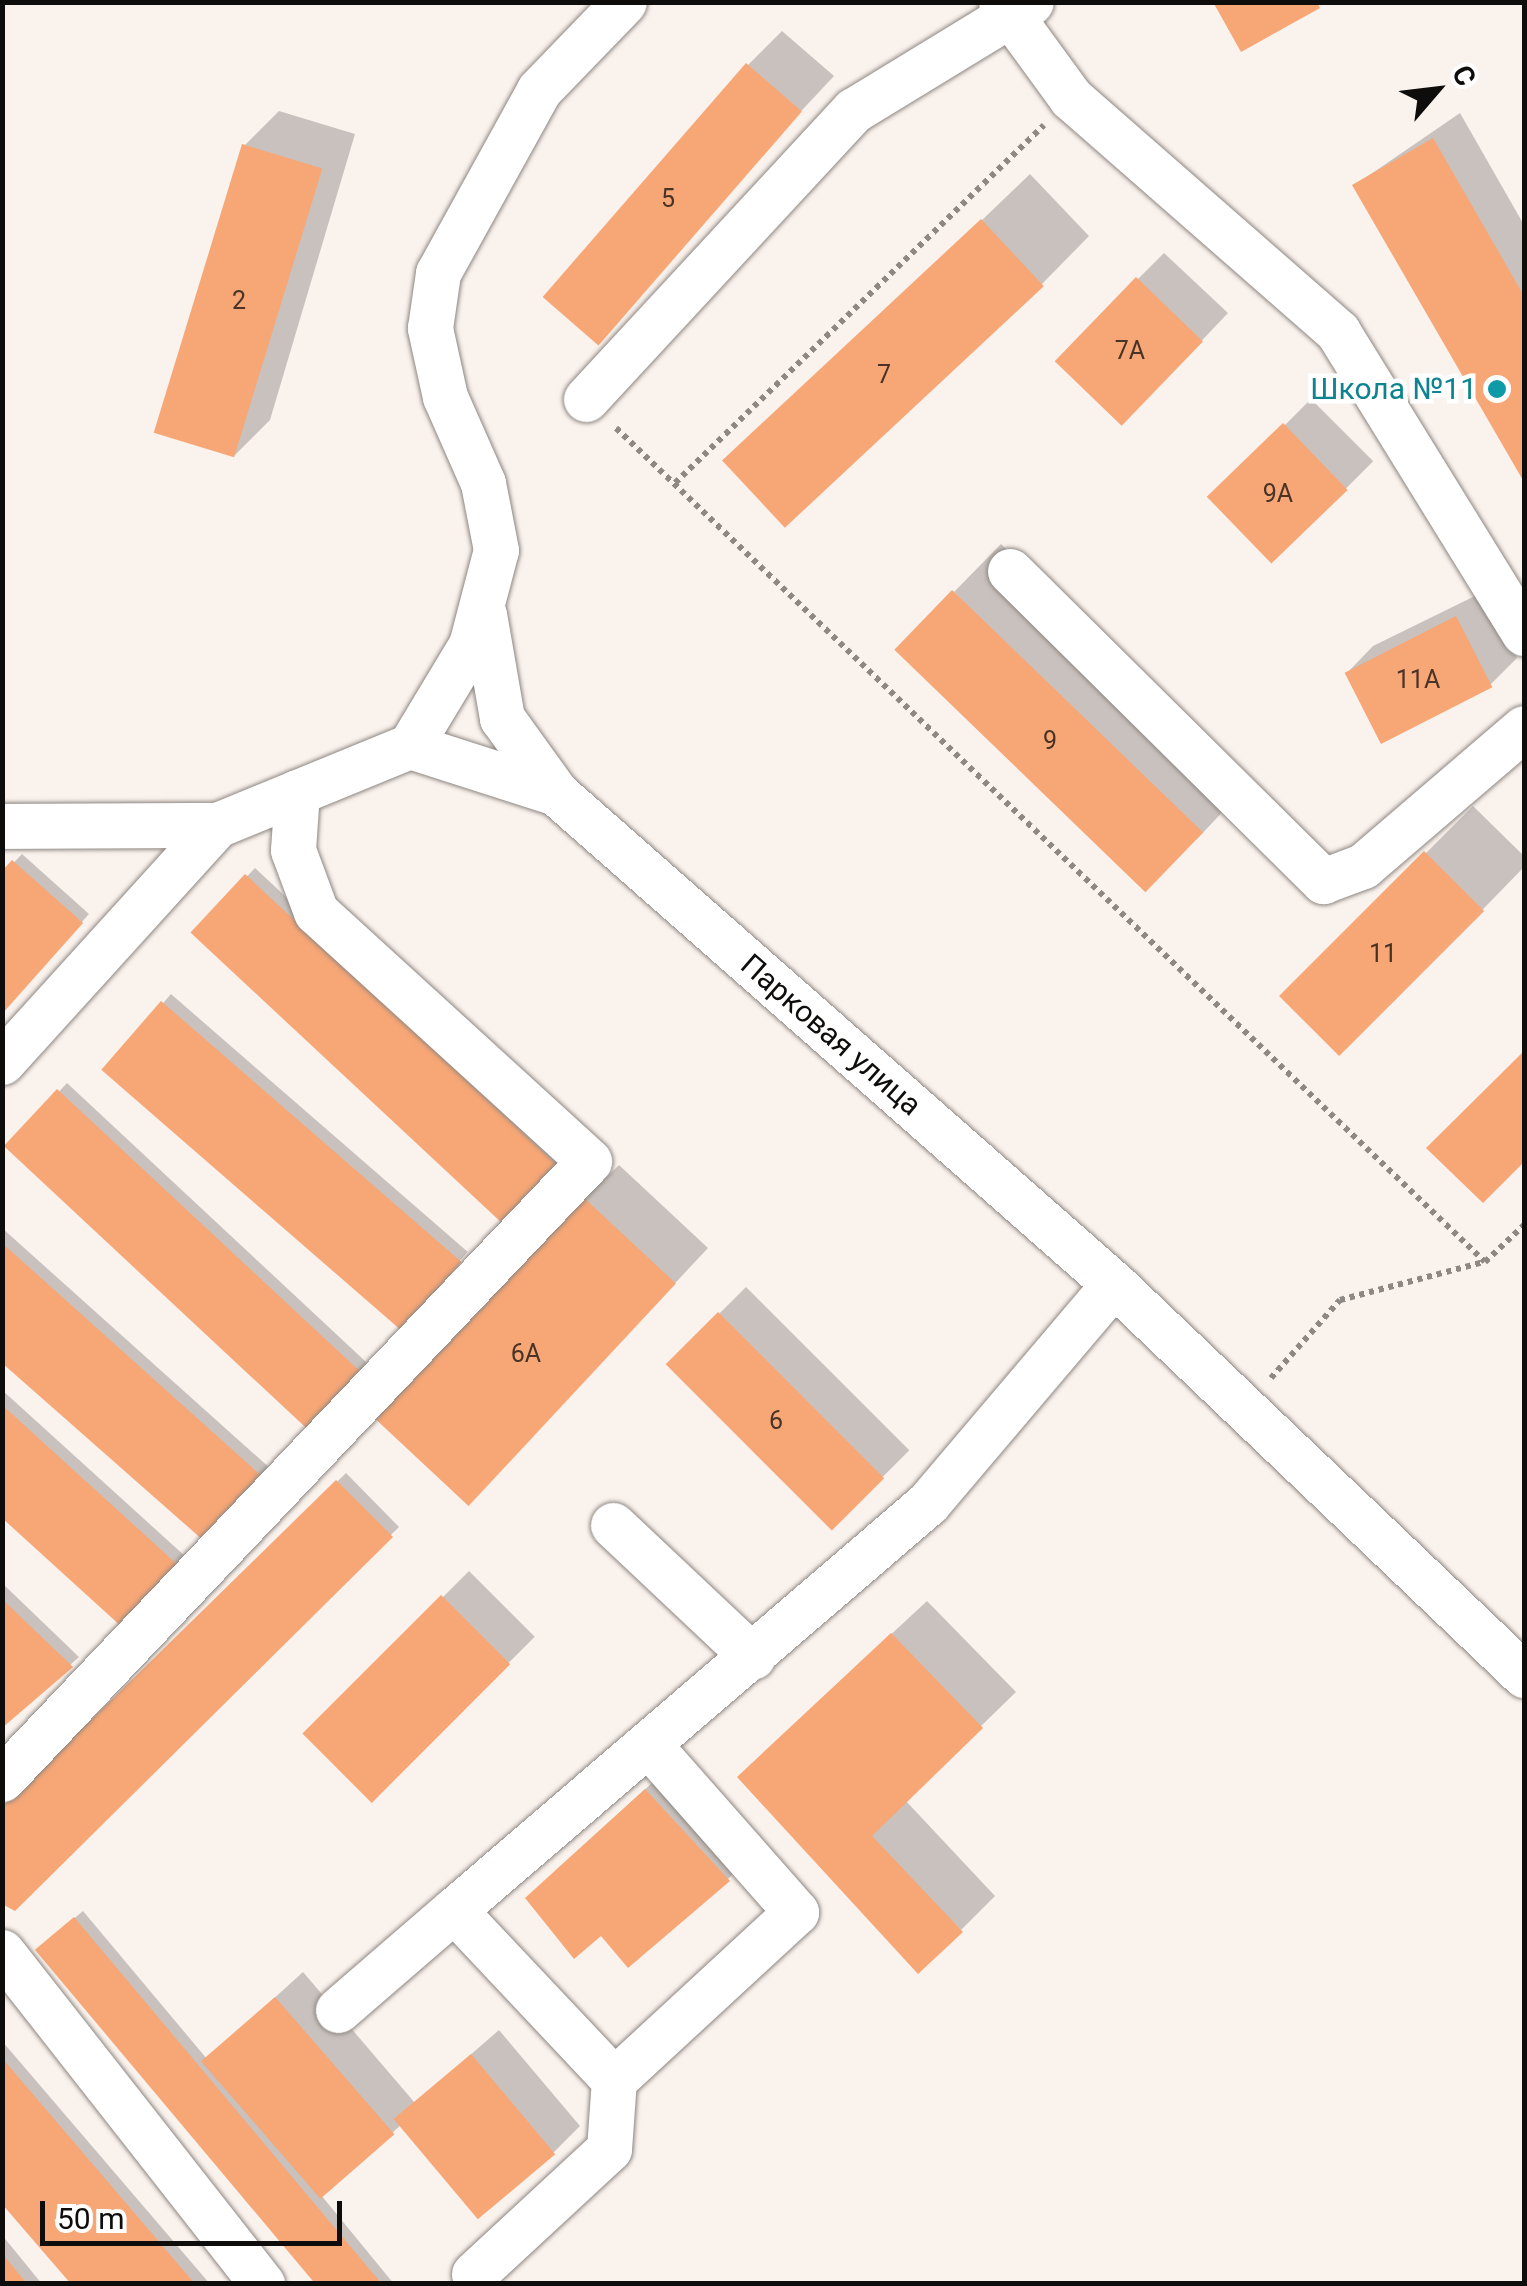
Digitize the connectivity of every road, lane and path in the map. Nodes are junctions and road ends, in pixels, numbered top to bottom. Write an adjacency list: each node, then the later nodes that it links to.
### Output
1 (624, 2): 7 (street)
2 (1014, 7): 3 (street); 4 (street)
3 (1071, 98): 5 (path); 8 (street)
4 (586, 399): 5 (path)
5 (675, 483): 17 (path)
6 (1010, 571): 9 (street)
7 (482, 598): 10 (street); 12 (street)
8 (1524, 633)
9 (1524, 728)
10 (410, 746): 11 (street); 12 (street, Парковая улица)
11 (297, 792): 13 (street); 24 (street)
12 (556, 792): 18 (street, Парковая улица)
13 (218, 824): 14 (street); 15 (street)
14 (2, 826)
15 (2, 1062)
16 (1524, 1225): 17 (path)
17 (1485, 1262): 19 (path)
18 (1114, 1284): 19 (street, Парковая улица); 21 (street)
19 (1244, 1408): 22 (street, Парковая улица)
20 (613, 1525): 21 (street)
21 (753, 1657): 23 (street)
22 (1524, 1675)
23 (648, 1744): 25 (street); 28 (street)
24 (2, 1779)
25 (454, 1910): 27 (street); 28 (street)
26 (2, 1952): 30 (street)
27 (338, 2010)
28 (614, 2080): 29 (street)
29 (474, 2274)
30 (262, 2284)

